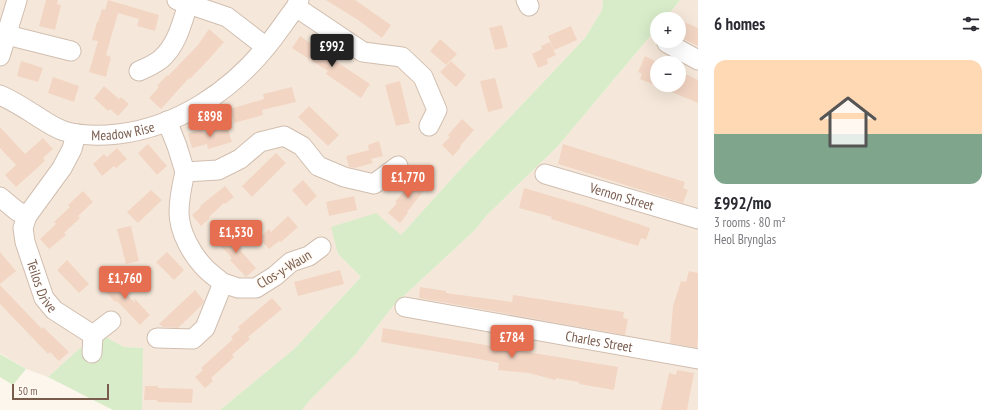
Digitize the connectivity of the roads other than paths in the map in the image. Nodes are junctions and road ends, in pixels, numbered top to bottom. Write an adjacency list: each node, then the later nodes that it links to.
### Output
1 (17, 0): 4 (street)
2 (183, 2): 5 (street); 10 (street)
3 (298, 4): 5 (street, Meadow Rise); 13 (street)
4 (8, 35): 7 (street); 8 (street)
5 (266, 47): 12 (street, Meadow Rise)
6 (677, 48): 9 (street)
7 (60, 53)
8 (0, 56)
9 (698, 60)
10 (139, 71)
11 (0, 95): 14 (street, Meadow Rise)
12 (167, 121): 14 (street, Meadow Rise); 16 (street, Clos-y-Waun)
13 (429, 126)
14 (76, 134): 19 (street, Teilos Drive)
15 (398, 166): 16 (street)
16 (185, 172): 22 (street, Clos-y-Waun)
17 (545, 174): 20 (street, Vernon Street)
18 (0, 197): 19 (street)
19 (27, 216): 24 (street, Teilos Drive)
20 (698, 219)
21 (321, 246): 22 (street, Clos-y-Waun)
22 (223, 283): 25 (street)
23 (405, 307): 26 (street, Charles Street)
24 (111, 321)
25 (157, 338)
26 (698, 359)

